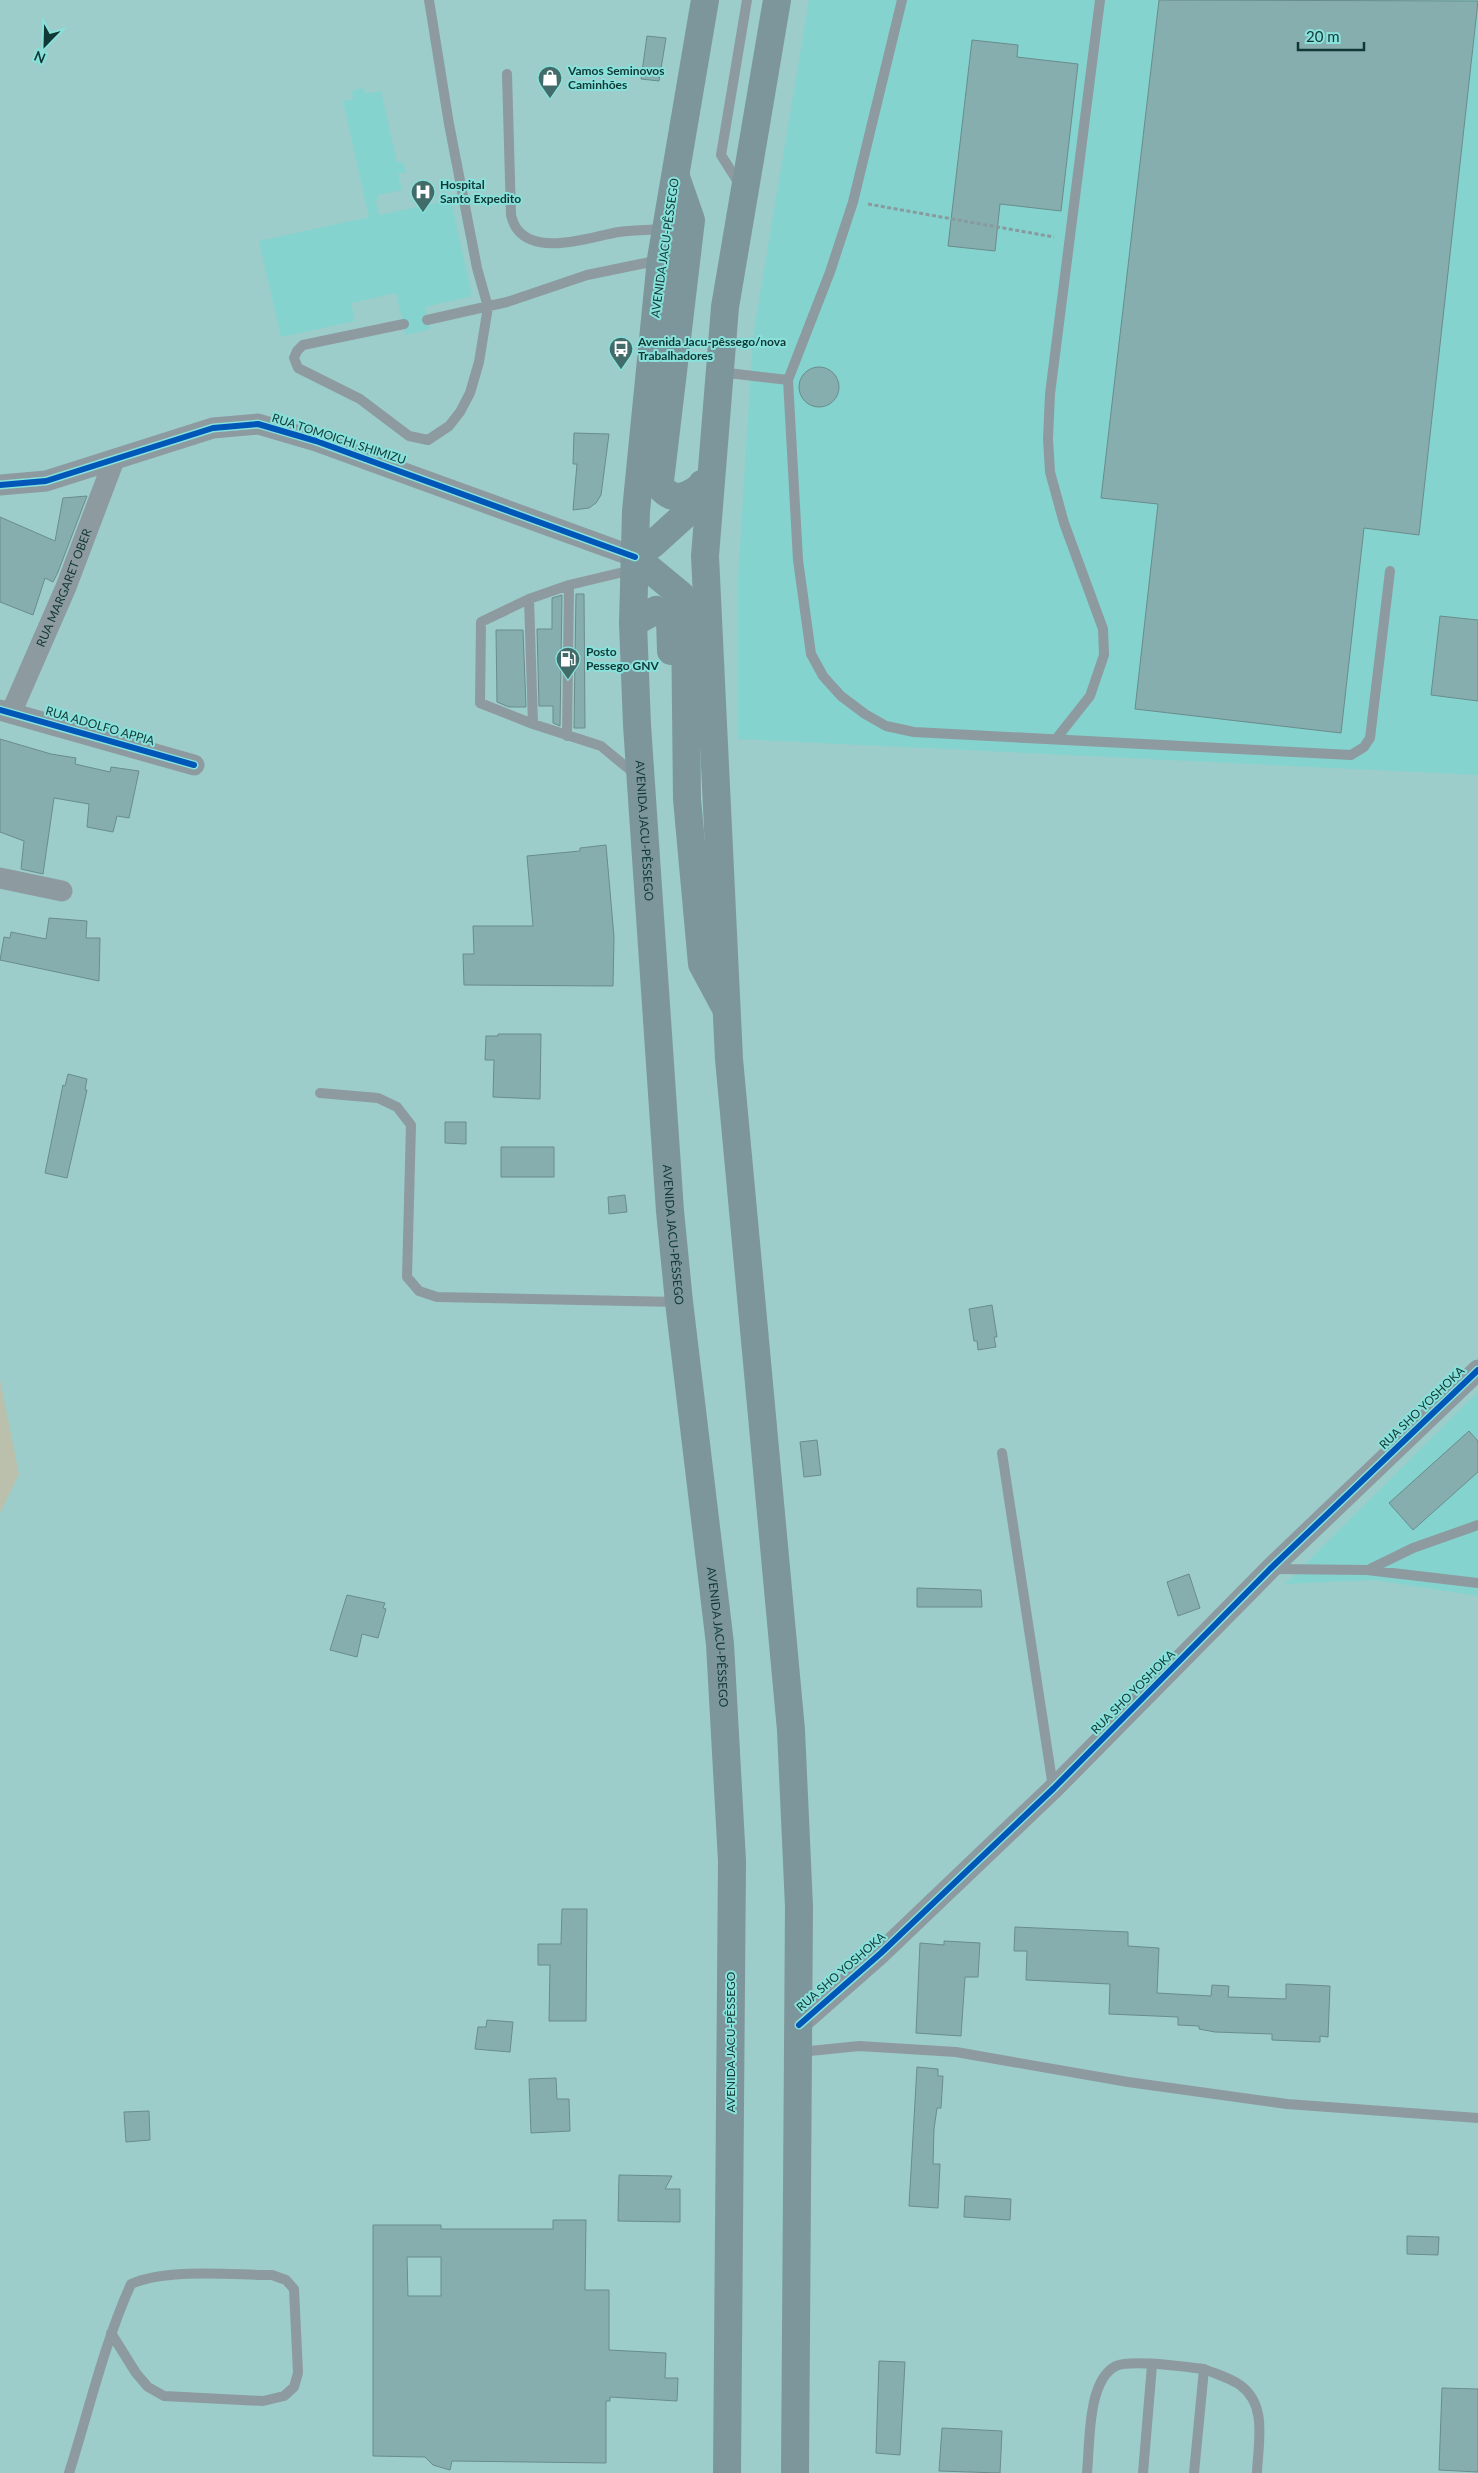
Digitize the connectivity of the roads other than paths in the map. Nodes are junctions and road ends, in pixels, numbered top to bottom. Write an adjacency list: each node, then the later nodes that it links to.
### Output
1 (429, 0): 12 (lane)
2 (705, 0): 8 (highway, AVENIDA JACU-PÊSSEGO)
3 (747, 0): 9 (lane)
4 (777, 0): 9 (highway)
5 (902, 0): 16 (lane)
6 (1100, 0): 28 (lane)
7 (507, 74): 10 (lane)
8 (675, 174): 10 (highway, AVENIDA JACU-PÊSSEGO); 18 (highway)
9 (744, 192): 15 (highway)
10 (666, 229): 11 (highway, AVENIDA JACU-PÊSSEGO)
11 (661, 259): 12 (lane); 20 (highway, AVENIDA JACU-PÊSSEGO)
12 (488, 307): 13 (lane); 14 (lane)
13 (428, 320)
14 (404, 324)
15 (719, 372): 16 (lane); 18 (highway)
16 (788, 380): 28 (lane)
17 (114, 460): 19 (street, RUA TOMOICHI SHIMIZU); 20 (street, RUA TOMOICHI SHIMIZU); 25 (street, RUA MARGARET OBER)
18 (705, 477): 20 (highway); 34 (highway)
19 (0, 485)
20 (635, 563): 22 (lane); 24 (highway, AVENIDA JACU-PÊSSEGO); 32 (highway)
21 (1390, 570): 28 (lane)
22 (569, 585): 23 (lane); 27 (lane)
23 (529, 600): 26 (lane); 26 (lane)
24 (633, 623): 30 (highway, AVENIDA JACU-PÊSSEGO); 32 (highway)
25 (5, 711): 29 (street, RUA ADOLFO APPIA)
26 (533, 724): 27 (lane)
27 (567, 736): 30 (lane)
28 (1056, 739)
29 (194, 764)
30 (640, 779): 36 (highway, AVENIDA JACU-PÊSSEGO)
31 (0, 878): 33 (street)
32 (694, 879): 34 (highway)
33 (62, 891)
34 (727, 1011): 44 (highway)
35 (320, 1093): 36 (lane)
36 (679, 1302): 52 (highway, AVENIDA JACU-PÊSSEGO)
37 (1478, 1370): 40 (street, RUA SHO YOSHOKA)
38 (1002, 1453): 43 (lane)
39 (1478, 1525): 41 (lane)
40 (1270, 1569): 41 (lane); 43 (street, RUA SHO YOSHOKA)
41 (1367, 1570): 42 (lane)
42 (1478, 1582)
43 (1054, 1788): 44 (street, RUA SHO YOSHOKA)
44 (799, 2024): 45 (highway)
45 (799, 2052): 46 (lane); 50 (highway)
46 (1478, 2118)
47 (112, 2333): 47 (lane); 51 (lane)
48 (1152, 2365): 49 (lane); 53 (lane); 54 (lane)
49 (1204, 2369): 55 (lane); 56 (lane)
50 (794, 2471)
51 (70, 2473)
52 (727, 2473)
53 (1087, 2473)
54 (1144, 2473)
55 (1194, 2473)
56 (1257, 2473)

